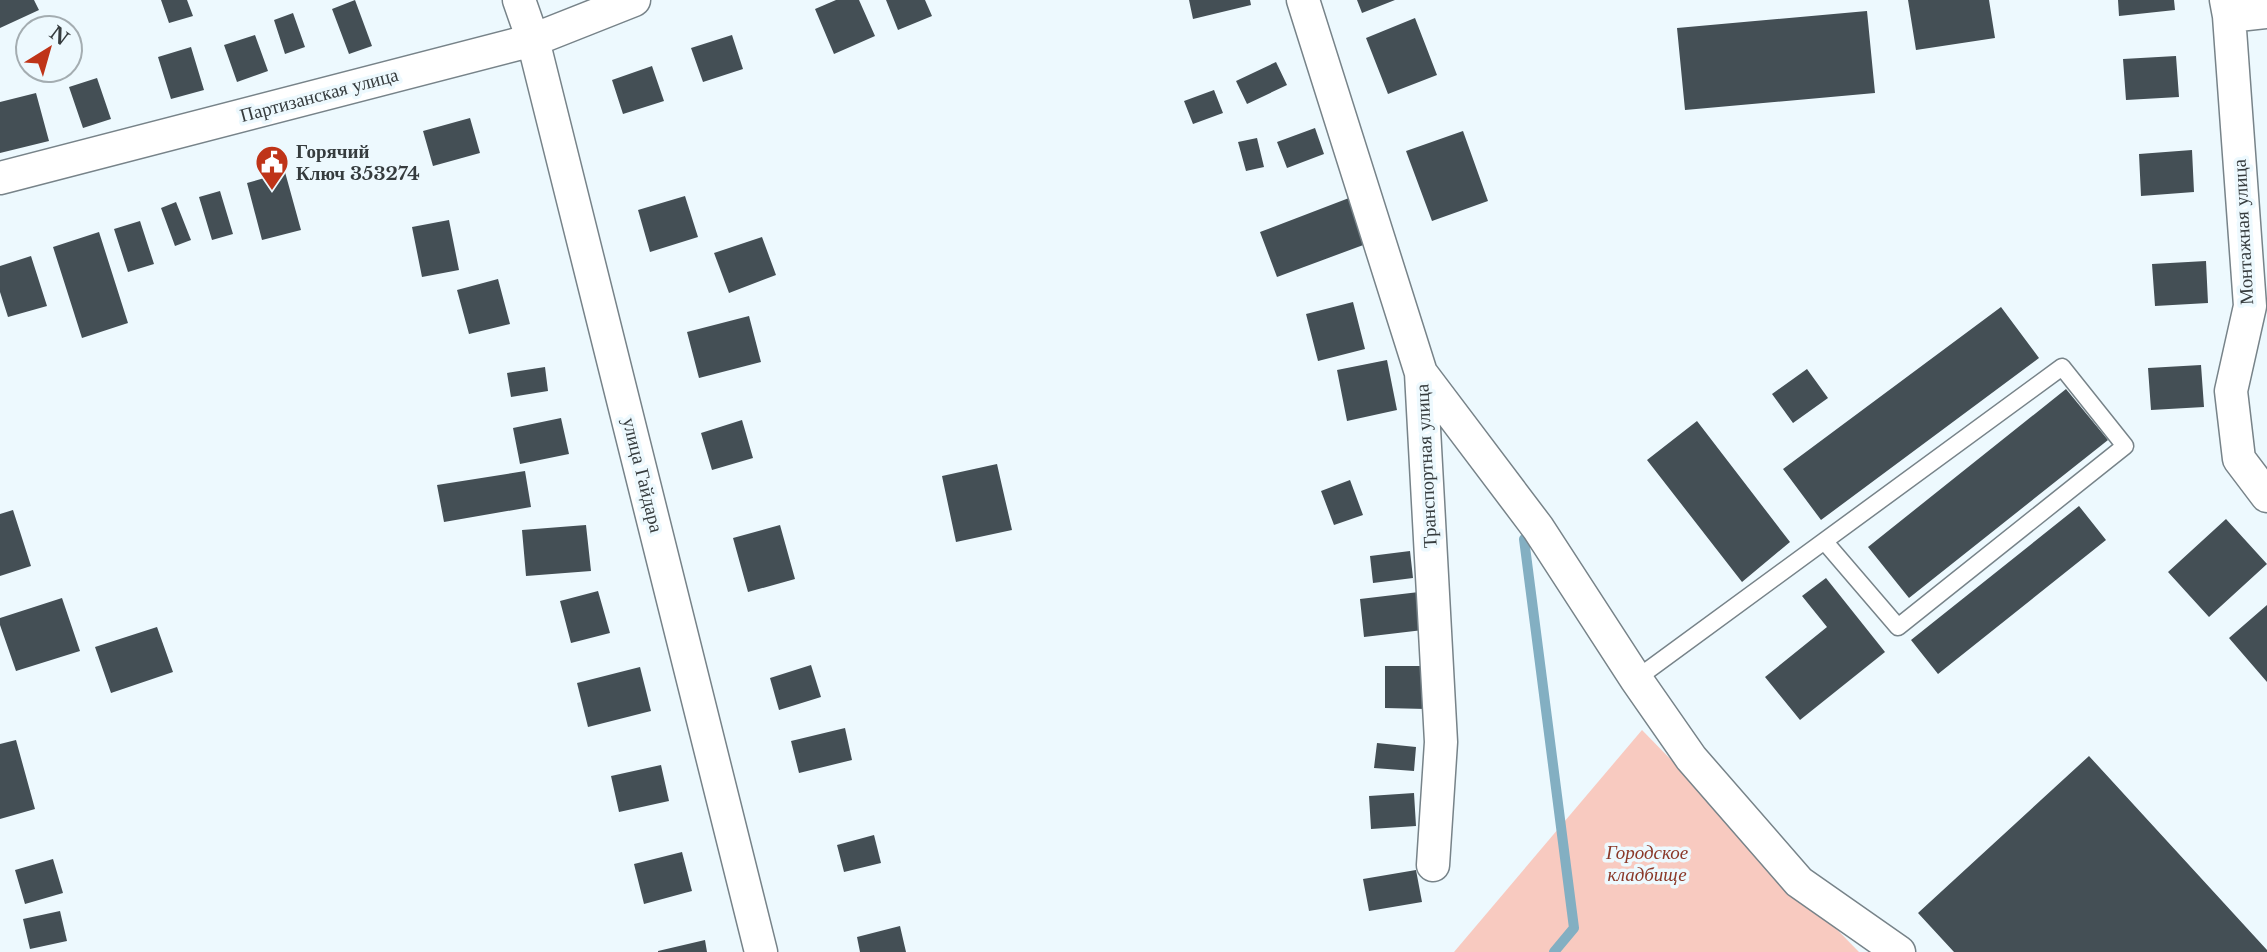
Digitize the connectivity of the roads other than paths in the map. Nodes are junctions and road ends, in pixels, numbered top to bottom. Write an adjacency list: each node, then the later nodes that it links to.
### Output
1 (519, 0): 6 (street, улица Гайдара)
2 (634, 0): 6 (street, Партизанская улица)
3 (1303, 0): 8 (street, Транспортная улица)
4 (2227, 8): 5 (street); 9 (street, Монтажная улица)
5 (2267, 12)
6 (533, 40): 7 (street, Партизанская улица); 13 (street, улица Гайдара)
7 (0, 178)
8 (1421, 373): 11 (street); 12 (street, Транспортная улица)
9 (2267, 496)
10 (1825, 542): 10 (lane); 11 (lane)
11 (1636, 679): 14 (street)
12 (1433, 865)
13 (761, 952)
14 (1899, 952)

